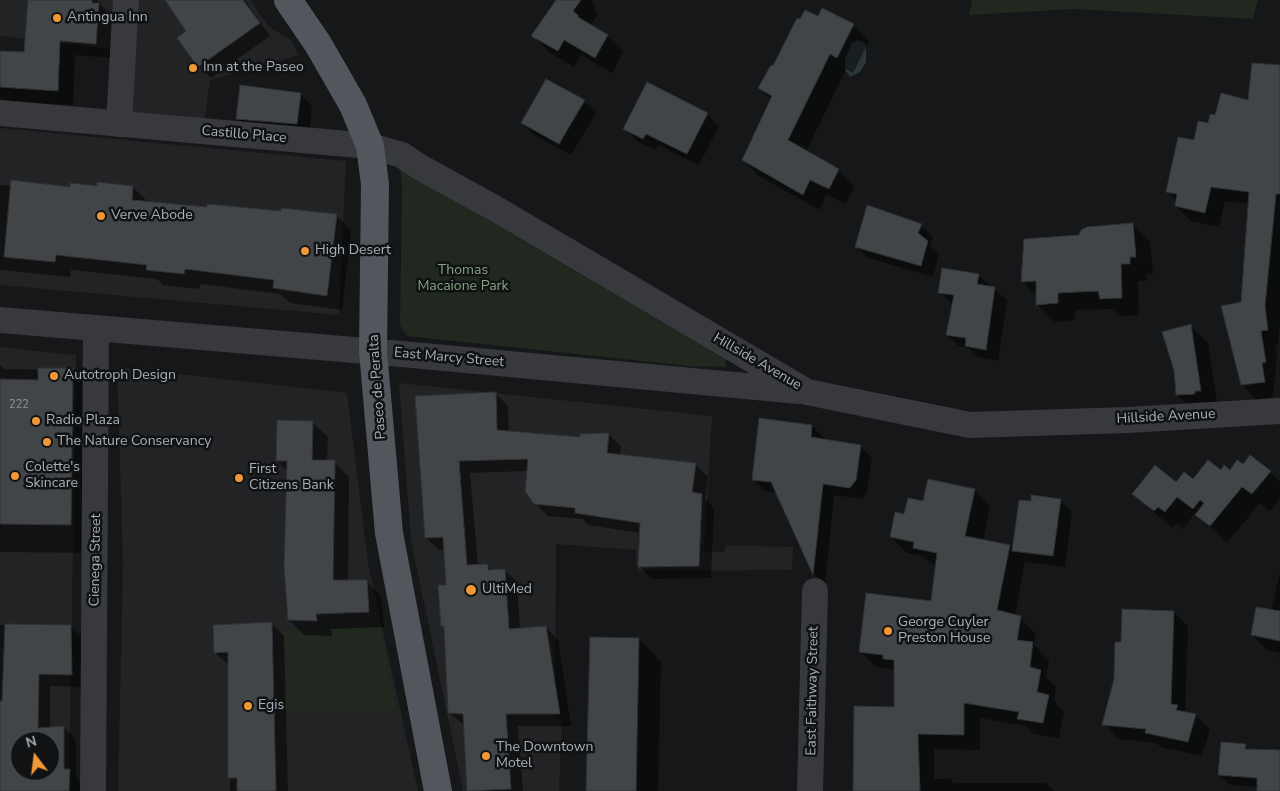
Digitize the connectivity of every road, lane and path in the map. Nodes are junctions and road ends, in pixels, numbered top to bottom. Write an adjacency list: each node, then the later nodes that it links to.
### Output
1 (126, 0): 4 (street)
2 (288, 0): 5 (main road, Paseo de Peralta)
3 (0, 113): 4 (street, Castillo Place)
4 (119, 124): 5 (street, Castillo Place)
5 (370, 146): 8 (main road, Paseo de Peralta); 9 (street, Hillside Avenue)
6 (0, 320): 7 (street, East Marcy Street)
7 (96, 329): 8 (street, East Marcy Street); 12 (street, Cienega Street)
8 (373, 351): 9 (street, East Marcy Street); 13 (main road, Paseo de Peralta)
9 (807, 392): 10 (street, Hillside Avenue)
10 (1279, 405)
11 (815, 591): 14 (street, East Faithway Street)
12 (93, 791)
13 (438, 791)
14 (810, 791)

